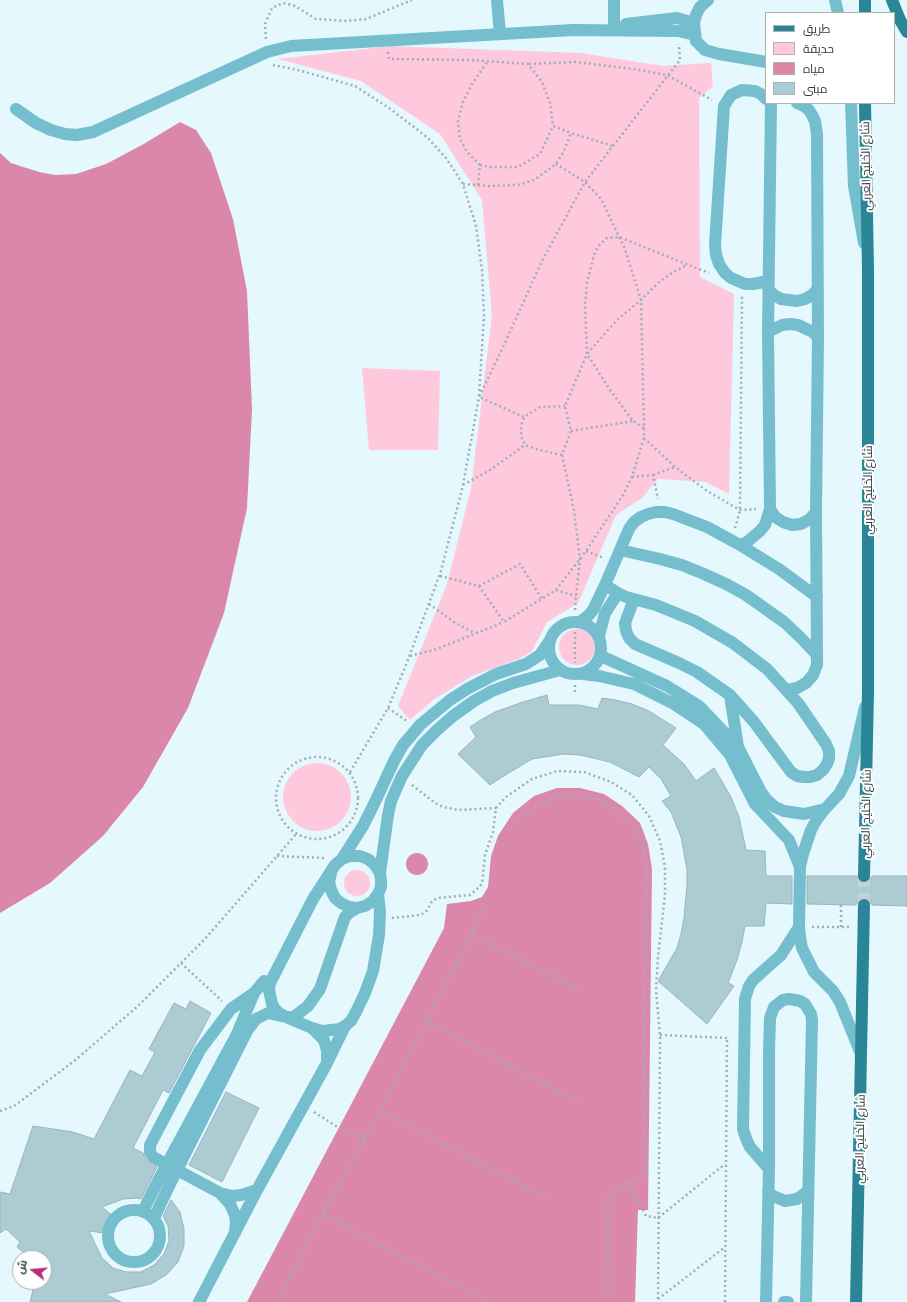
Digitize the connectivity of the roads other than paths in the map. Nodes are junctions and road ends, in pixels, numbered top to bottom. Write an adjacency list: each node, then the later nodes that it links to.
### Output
1 (497, 0): 14 (lane)
2 (614, 0): 10 (lane)
3 (708, 0): 11 (lane)
4 (835, 0): 7 (lane)
5 (865, 0): 8 (main road)
6 (892, 0): 9 (main road)
7 (838, 12)
8 (865, 12)
9 (900, 20): 13 (main road)
10 (614, 25): 11 (lane); 12 (lane)
11 (694, 29): 12 (lane); 15 (lane)
12 (573, 30): 14 (lane)
13 (907, 32)
14 (500, 34): 21 (lane)
15 (764, 63)
16 (765, 97): 23 (lane)
17 (771, 104): 23 (lane)
18 (801, 104): 24 (lane)
19 (851, 104): 22 (lane)
20 (865, 104): 22 (main road, شارع الخليج العربي)
21 (16, 109)
22 (868, 270): 43 (main road, شارع الخليج العربي)
23 (768, 285): 24 (lane); 25 (lane)
24 (818, 289): 26 (lane)
25 (768, 332): 26 (lane); 27 (lane)
26 (818, 338): 28 (lane)
27 (770, 509): 28 (lane); 29 (lane)
28 (816, 512): 33 (lane)
29 (735, 542): 30 (lane); 33 (lane)
30 (620, 550): 31 (lane); 38 (lane)
31 (605, 585): 32 (lane); 35 (lane)
32 (618, 593): 34 (lane); 36 (lane)
33 (817, 597): 38 (lane)
34 (634, 599): 42 (lane); 44 (lane)
35 (580, 622): 36 (lane); 37 (lane)
36 (599, 636): 39 (lane)
37 (550, 640): 40 (lane); 47 (lane)
38 (817, 655): 42 (lane)
39 (601, 656): 41 (lane); 45 (lane)
40 (560, 670): 41 (lane); 50 (lane)
41 (583, 674): 48 (lane)
42 (787, 690): 44 (lane)
43 (868, 692): 46 (lane); 51 (main road, شارع الخليج العربي)
44 (730, 695): 45 (lane)
45 (738, 747): 46 (lane)
46 (824, 809): 48 (lane)
47 (342, 859): 49 (lane); 50 (lane)
48 (800, 867): 55 (lane)
49 (331, 873): 54 (lane); 56 (lane)
50 (380, 873): 52 (lane)
51 (864, 876)
52 (378, 894): 54 (lane); 59 (lane)
53 (864, 905): 61 (main road, شارع الخليج العربي)
54 (357, 908): 58 (lane)
55 (800, 927): 61 (lane); 64 (lane)
56 (270, 983): 57 (lane); 58 (lane)
57 (254, 993): 63 (lane); 69 (lane)
58 (286, 1017): 60 (lane); 63 (lane)
59 (345, 1026): 60 (lane); 62 (lane)
60 (312, 1028): 62 (lane)
61 (862, 1054): 78 (main road, شارع الخليج العربي)
62 (327, 1063): 66 (lane)
63 (180, 1151): 65 (lane, bridge)
64 (769, 1169): 67 (lane); 68 (lane)
65 (165, 1182): 70 (lane); 71 (lane)
66 (257, 1190): 69 (lane); 72 (lane)
67 (808, 1191): 68 (lane); 77 (lane)
68 (768, 1192): 74 (lane)
69 (220, 1193): 72 (lane)
70 (143, 1211): 71 (lane); 71 (lane)
71 (154, 1218)
72 (236, 1233): 73 (lane)
73 (199, 1302)
74 (766, 1302)
75 (784, 1302): 76 (lane)
76 (788, 1302)
77 (806, 1302)
78 (856, 1302)

